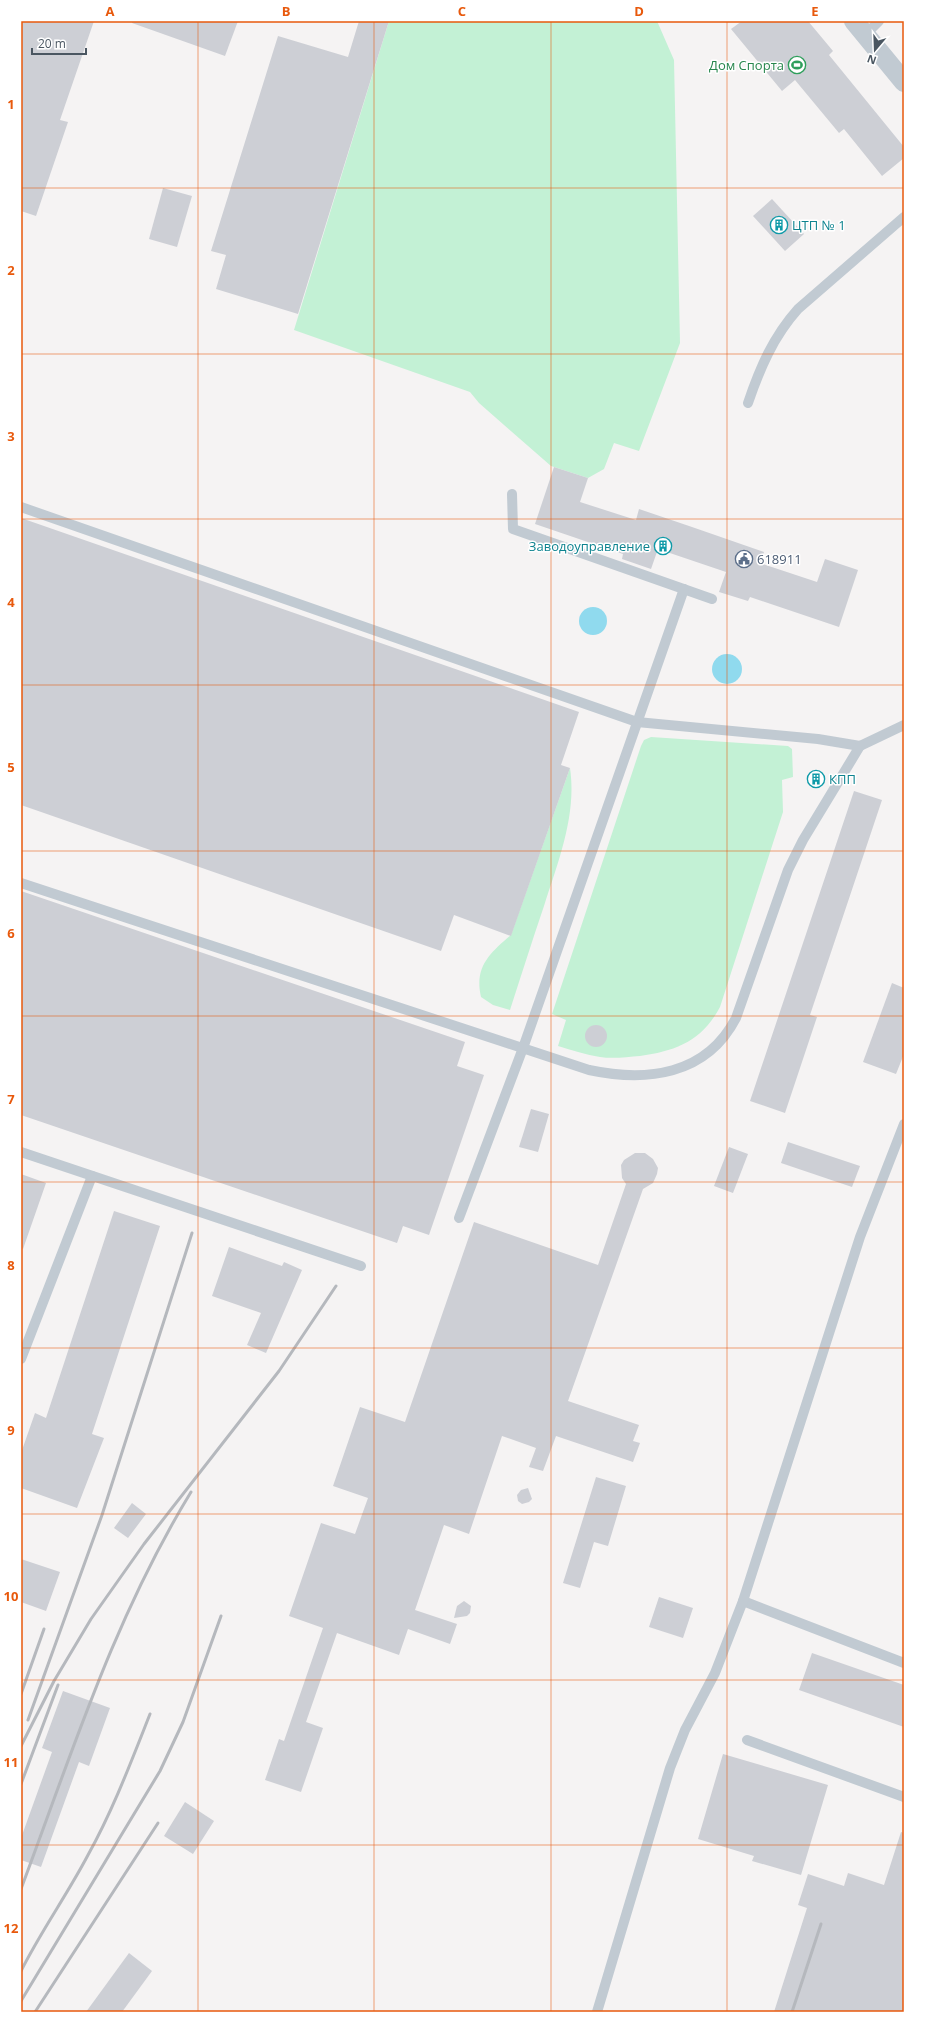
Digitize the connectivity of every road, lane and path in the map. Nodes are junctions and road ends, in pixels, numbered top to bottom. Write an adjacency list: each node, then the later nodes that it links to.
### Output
1 (866, 26): 2 (street)
2 (904, 82)
3 (904, 217): 4 (lane)
4 (748, 403)
5 (512, 494): 7 (lane)
6 (21, 507): 9 (lane)
7 (684, 589): 8 (lane); 9 (lane)
8 (712, 599)
9 (637, 722): 11 (lane); 13 (lane)
10 (904, 726): 11 (lane)
11 (860, 746): 13 (lane)
12 (21, 883): 13 (lane)
13 (523, 1048): 17 (lane)
14 (904, 1124): 20 (lane)
15 (21, 1152): 16 (lane)
16 (92, 1176): 18 (lane); 19 (lane)
17 (459, 1218)
18 (361, 1266)
19 (21, 1359)
20 (742, 1601): 21 (lane); 24 (lane)
21 (904, 1663)
22 (747, 1740): 23 (lane)
23 (904, 1798)
24 (597, 2012)

